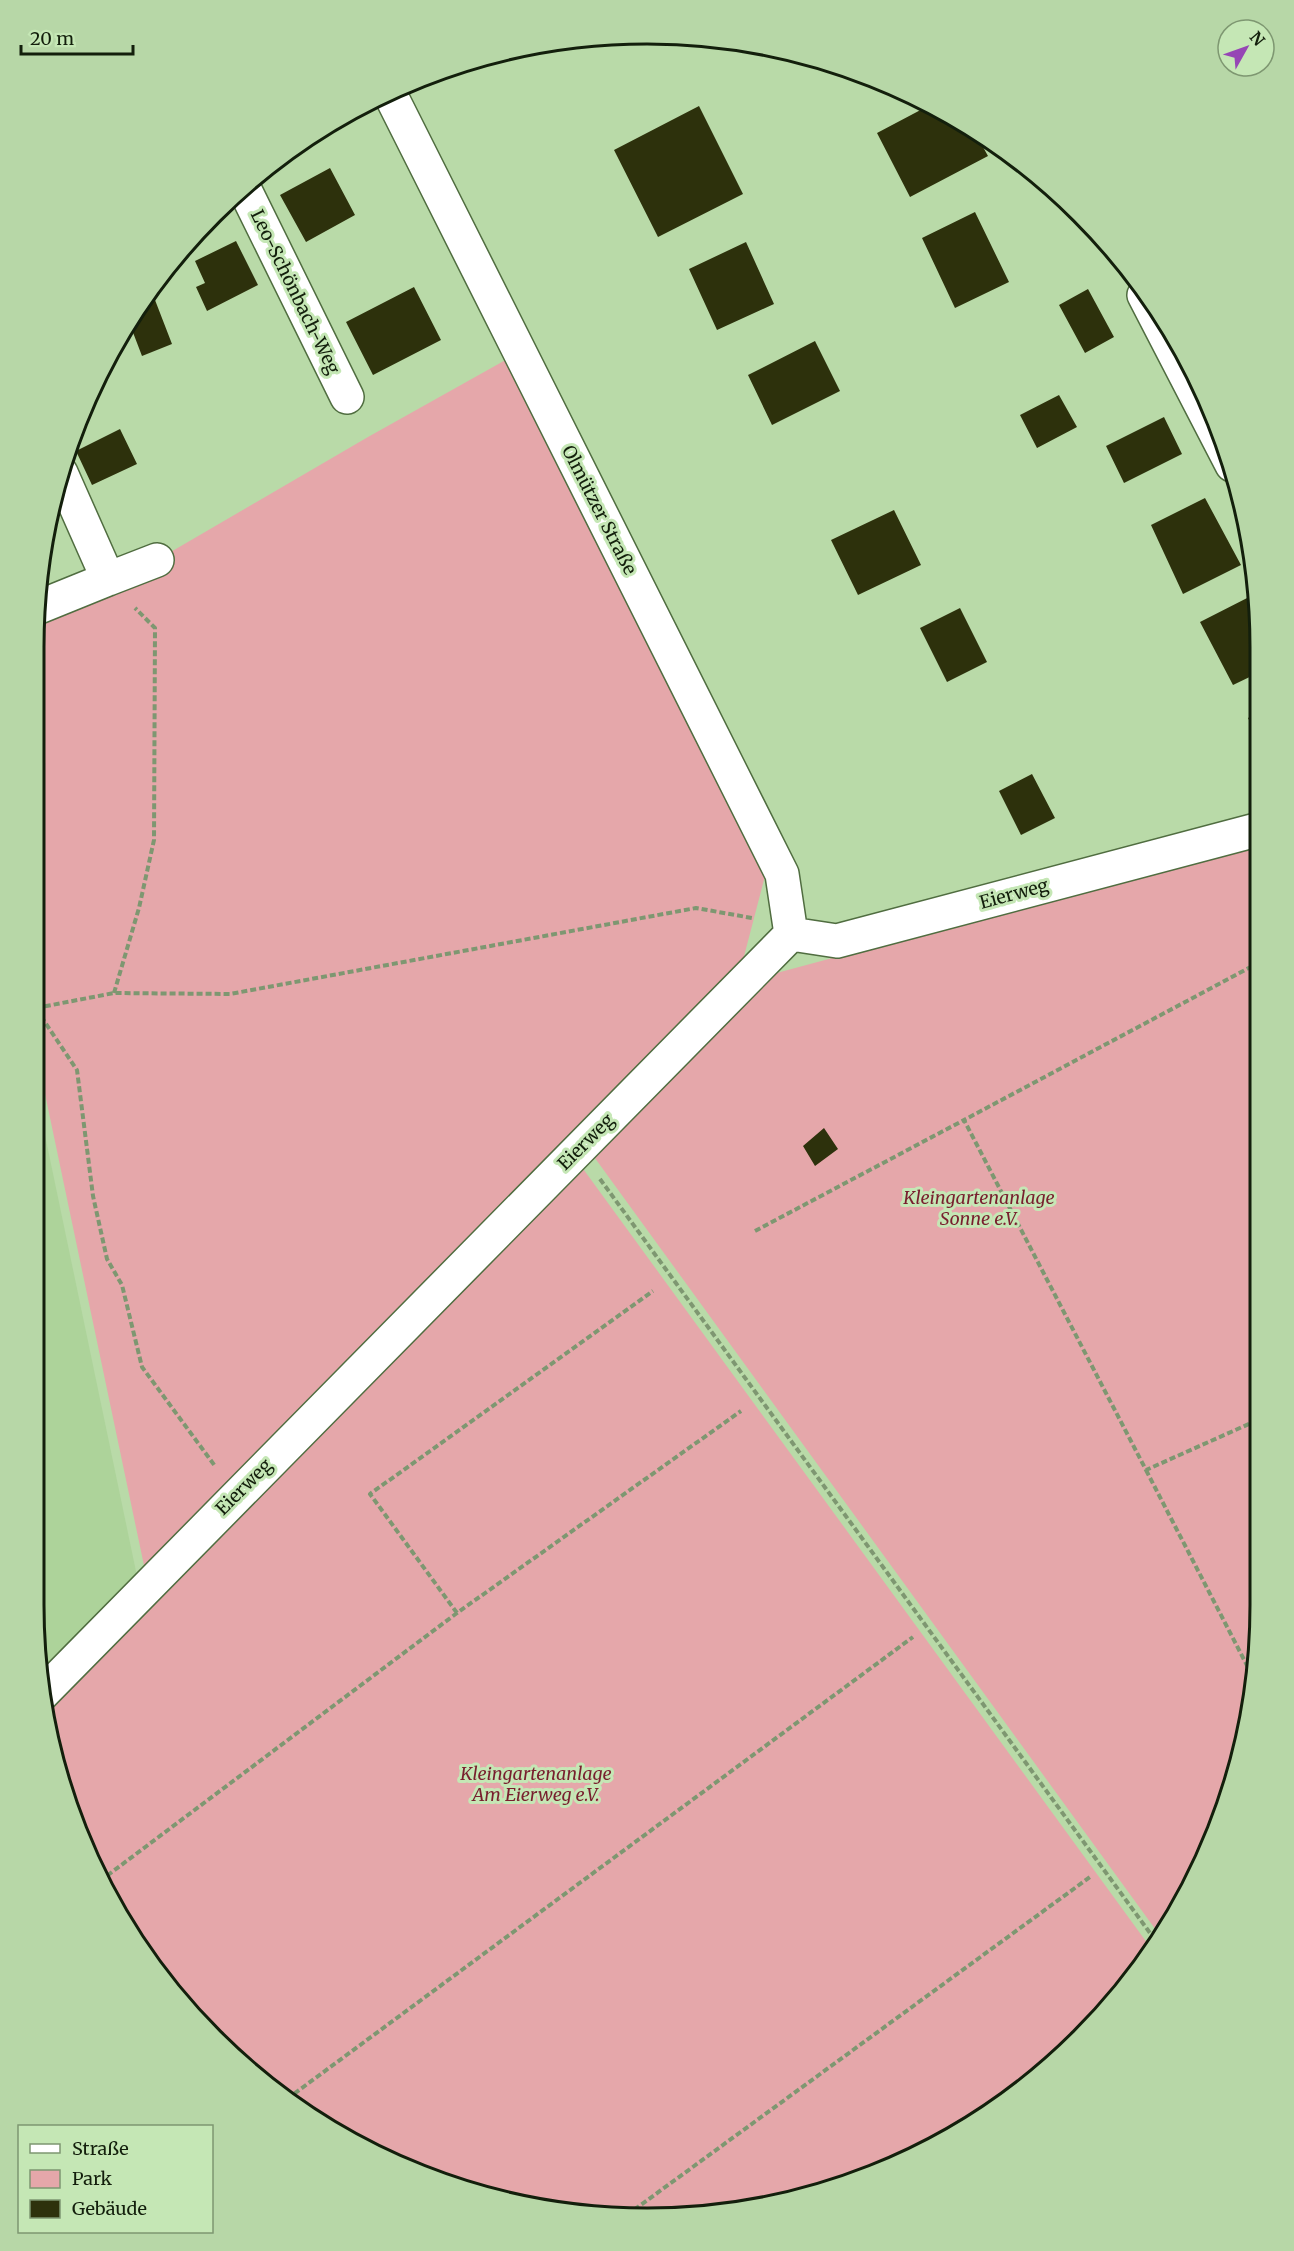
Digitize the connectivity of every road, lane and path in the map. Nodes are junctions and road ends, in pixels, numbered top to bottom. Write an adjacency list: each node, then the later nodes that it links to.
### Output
1 (393, 100): 11 (street, Olmützer Straße)
2 (247, 195): 5 (street, Leo-Schönbach-Weg)
3 (1169, 344): 4 (street)
4 (1188, 380)
5 (347, 397)
6 (66, 484): 8 (street)
7 (157, 560): 8 (street)
8 (108, 579): 9 (street); 13 (path)
9 (45, 604)
10 (1250, 831): 11 (street, Eierweg)
11 (791, 934): 13 (path); 17 (street, Eierweg)
12 (1250, 968): 16 (path)
13 (114, 993): 14 (path)
14 (44, 1006)
15 (44, 1020): 23 (path)
16 (964, 1120): 18 (path); 22 (path)
17 (579, 1149): 23 (street, Eierweg); 30 (path)
18 (755, 1231)
19 (653, 1290): 24 (path)
20 (741, 1411): 24 (path)
21 (1250, 1423): 22 (path)
22 (1146, 1470): 26 (path)
23 (236, 1495): 27 (street, Eierweg)
24 (457, 1613): 28 (path)
25 (913, 1636): 31 (path)
26 (1247, 1665)
27 (50, 1686)
28 (108, 1875)
29 (1090, 1877): 32 (path)
30 (1151, 1935)
31 (295, 2093)
32 (637, 2208)

